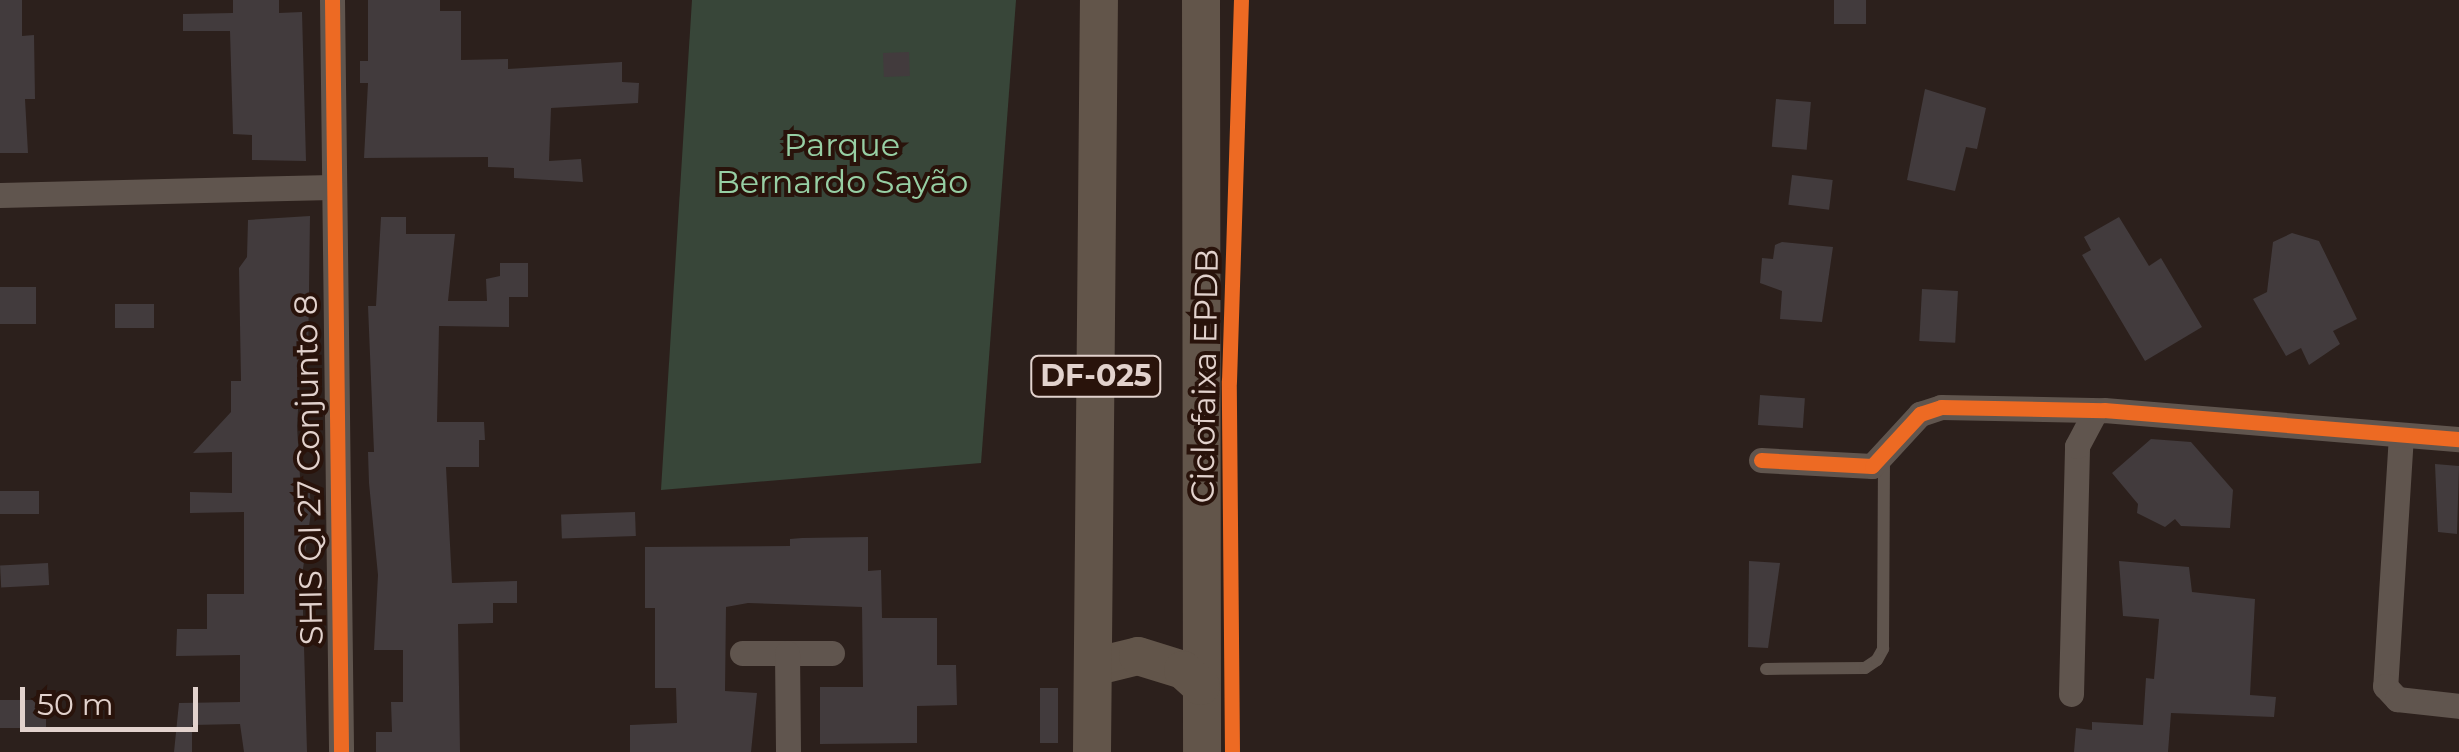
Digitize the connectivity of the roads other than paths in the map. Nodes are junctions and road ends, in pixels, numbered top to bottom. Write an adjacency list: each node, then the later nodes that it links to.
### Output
1 (332, 0): 4 (street, SHIS QI 27 Conjunto 8)
2 (1099, 0): 14 (main road, DF-025)
3 (1201, 0): 16 (main road, DF-025)
4 (332, 187): 5 (street); 19 (street, SHIS QI 27 Conjunto 8)
5 (0, 194)
6 (2094, 414): 7 (street); 10 (street); 17 (street)
7 (2401, 434): 8 (street); 18 (street)
8 (2459, 439)
9 (1761, 460): 10 (street)
10 (1884, 460): 15 (lane)
11 (742, 653): 12 (street)
12 (787, 653): 13 (street); 20 (street)
13 (832, 653)
14 (1093, 667): 16 (main road); 21 (main road, DF-025)
15 (1766, 669)
16 (1201, 686): 22 (main road, DF-025)
17 (2072, 694)
18 (2459, 706)
19 (341, 752)
20 (788, 752)
21 (1092, 752)
22 (1202, 752)

